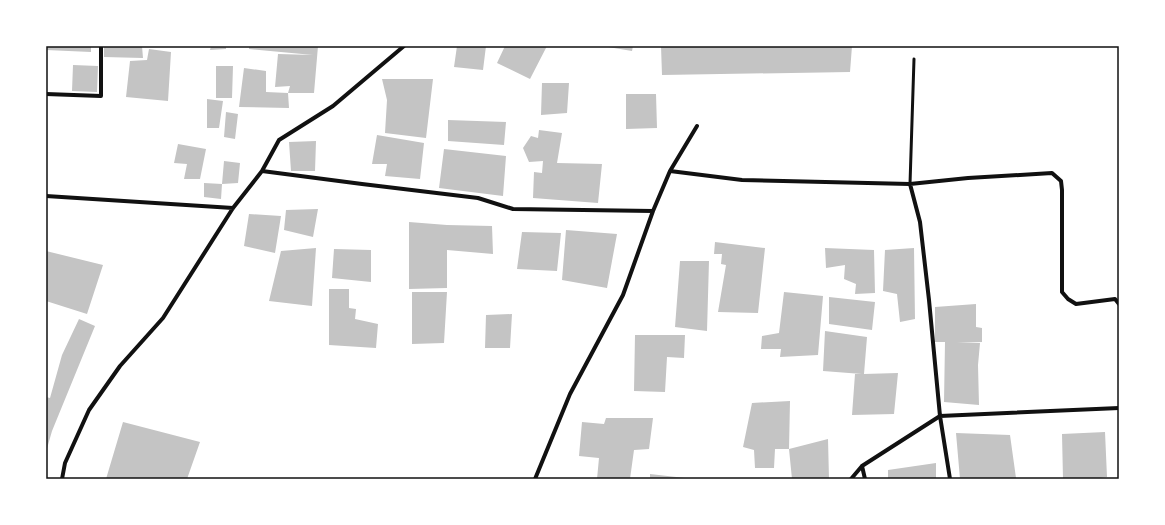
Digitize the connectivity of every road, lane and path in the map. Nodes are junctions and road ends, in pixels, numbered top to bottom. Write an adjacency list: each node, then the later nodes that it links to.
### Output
1 (101, 46): 4 (street)
2 (404, 46): 6 (street)
3 (914, 59): 8 (lane)
4 (46, 94)
5 (698, 126): 7 (street)
6 (262, 171): 10 (street); 11 (street)
7 (670, 171): 8 (street); 11 (street)
8 (910, 184): 12 (street); 14 (street)
9 (46, 196): 10 (street)
10 (233, 208): 16 (street)
11 (653, 211): 17 (street)
12 (1119, 304)
13 (1119, 408): 14 (street)
14 (940, 416): 15 (street); 20 (street)
15 (862, 466): 18 (street); 19 (street)
16 (62, 479)
17 (535, 479)
18 (851, 479)
19 (865, 479)
20 (950, 479)

